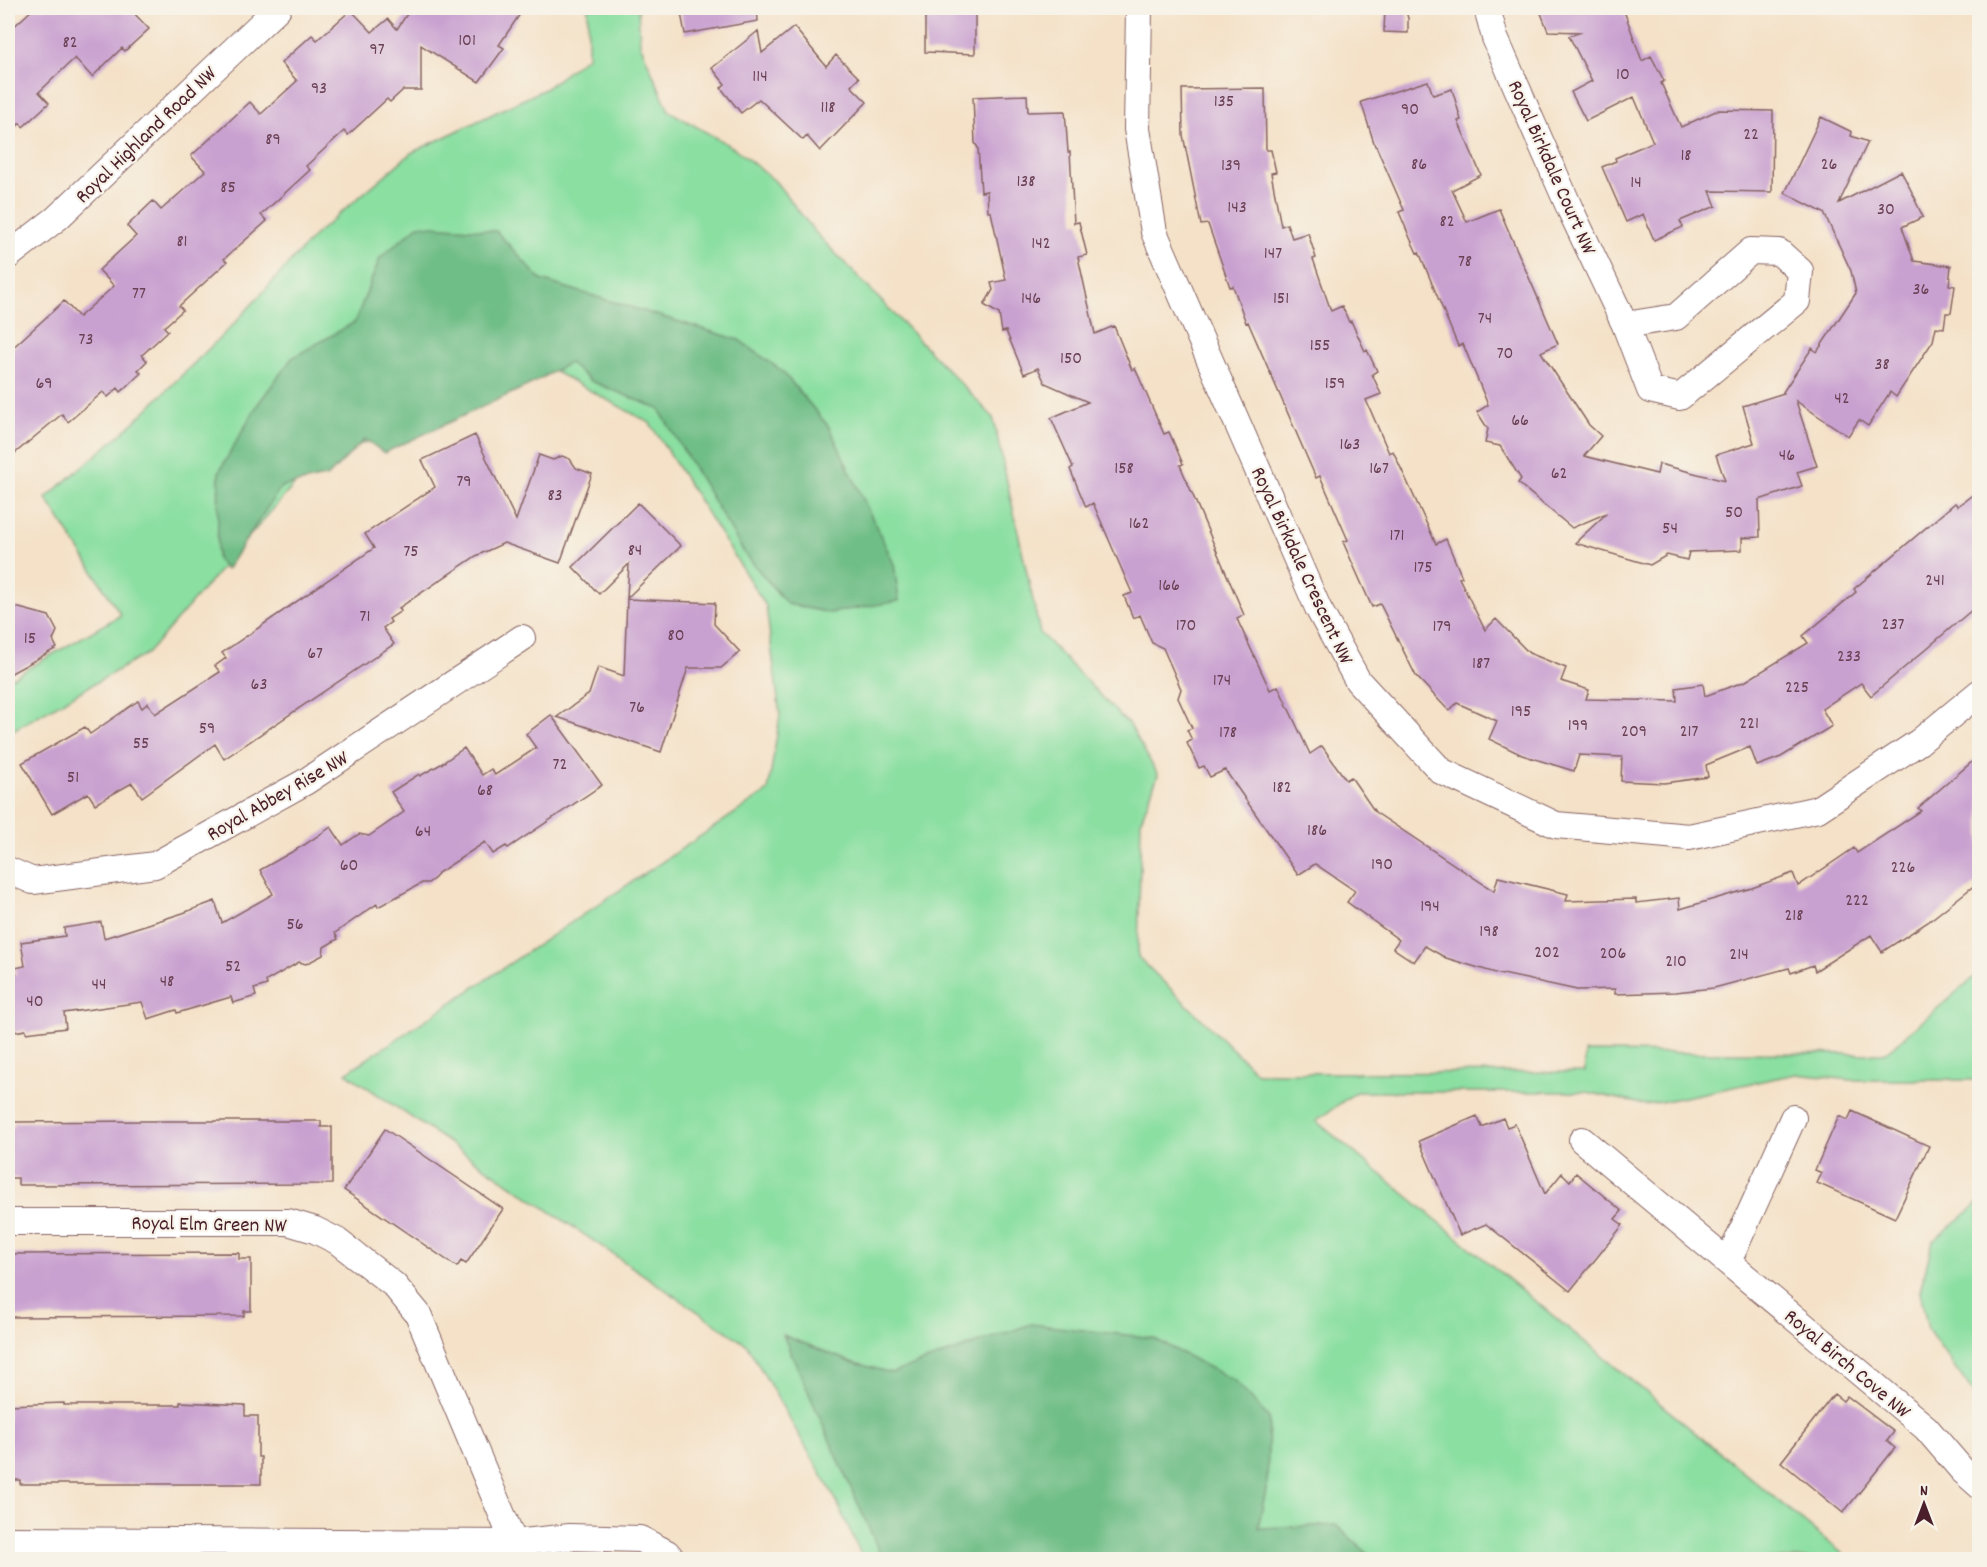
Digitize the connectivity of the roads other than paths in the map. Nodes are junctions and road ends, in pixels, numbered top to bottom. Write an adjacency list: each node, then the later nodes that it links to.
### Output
1 (278, 8): 4 (street, Royal Highland Road NW)
2 (1139, 8): 7 (street, Royal Birkdale Crescent NW)
3 (1487, 8): 5 (street, Royal Birkdale Court NW)
4 (8, 256)
5 (1625, 325): 5 (street, Royal Birkdale Court NW)
6 (522, 638): 8 (street, Royal Abbey Rise NW)
7 (1980, 692)
8 (8, 870)
9 (1793, 1118): 12 (street)
10 (1582, 1140): 12 (street, Royal Birch Cove NW)
11 (8, 1222): 15 (street, Royal Elm Green NW)
12 (1728, 1262): 13 (street, Royal Birch Cove NW)
13 (1971, 1478)
14 (8, 1540): 15 (street)
15 (514, 1543): 16 (street)
16 (673, 1560)

